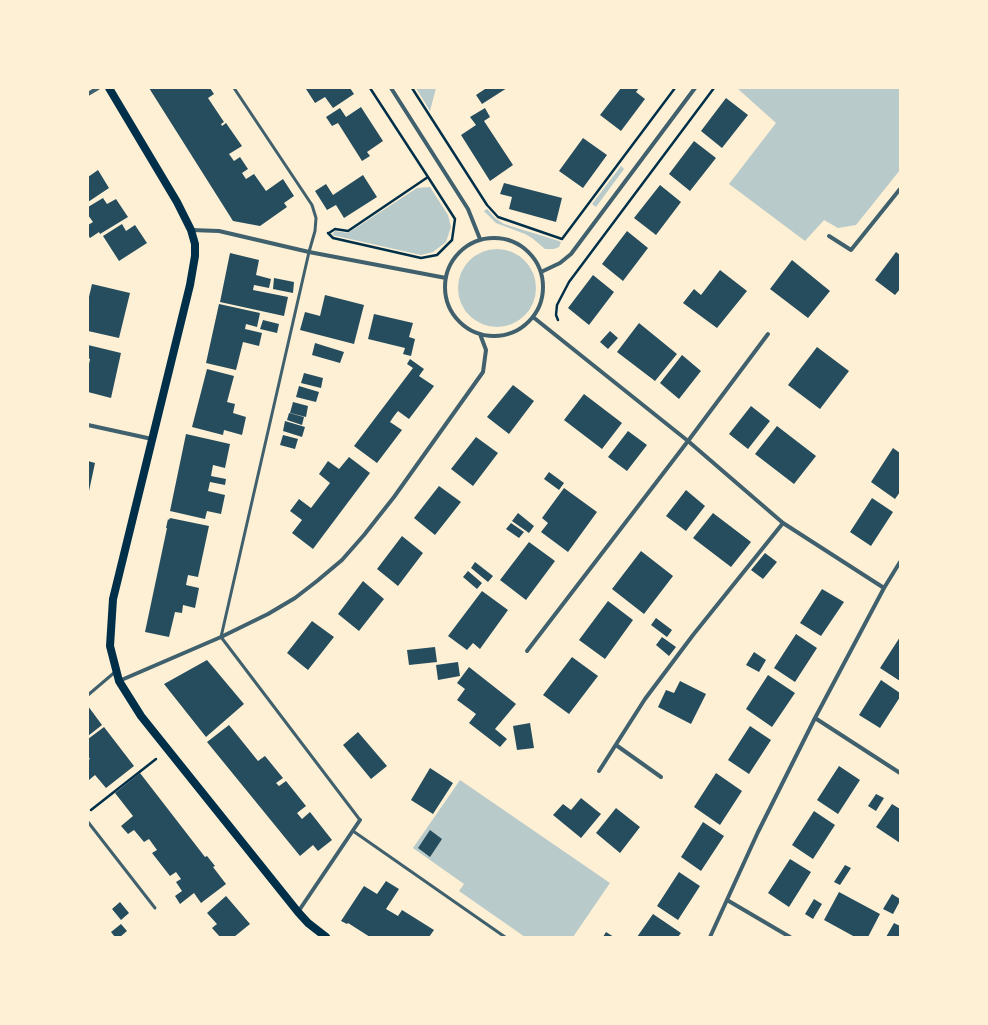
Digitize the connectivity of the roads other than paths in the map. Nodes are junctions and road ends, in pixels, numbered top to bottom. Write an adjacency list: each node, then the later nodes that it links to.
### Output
1 (98, 88): 6 (street)
2 (109, 88): 8 (main road)
3 (234, 88): 11 (lane)
4 (391, 88): 10 (street)
5 (695, 88): 12 (street)
6 (88, 94)
7 (900, 189): 9 (street)
8 (191, 230): 11 (street); 18 (main road)
9 (829, 236)
10 (480, 239): 12 (street); 13 (street)
11 (309, 252): 13 (street); 23 (lane)
12 (541, 272): 14 (street)
13 (446, 278): 15 (street)
14 (533, 317): 15 (street); 19 (street)
15 (480, 334): 23 (street)
16 (768, 334): 19 (street)
17 (88, 425): 18 (street)
18 (153, 439): 25 (main road)
19 (688, 441): 20 (street); 24 (street)
20 (783, 523): 22 (street); 29 (street)
21 (900, 562): 22 (street)
22 (884, 588): 28 (street)
23 (221, 637): 26 (street); 33 (lane)
24 (527, 651)
25 (117, 671): 26 (main road); 27 (lane)
26 (119, 681): 38 (main road)
27 (88, 695)
28 (815, 718): 31 (street); 36 (street)
29 (616, 745): 30 (street); 32 (street)
30 (599, 771)
31 (900, 773)
32 (661, 777)
33 (360, 820): 35 (street)
34 (88, 822): 37 (lane)
35 (353, 831): 38 (street); 40 (lane)
36 (727, 900): 41 (street); 42 (street)
37 (155, 908)
38 (298, 912): 39 (main road)
39 (326, 937)
40 (505, 937)
41 (710, 937)
42 (790, 937)

